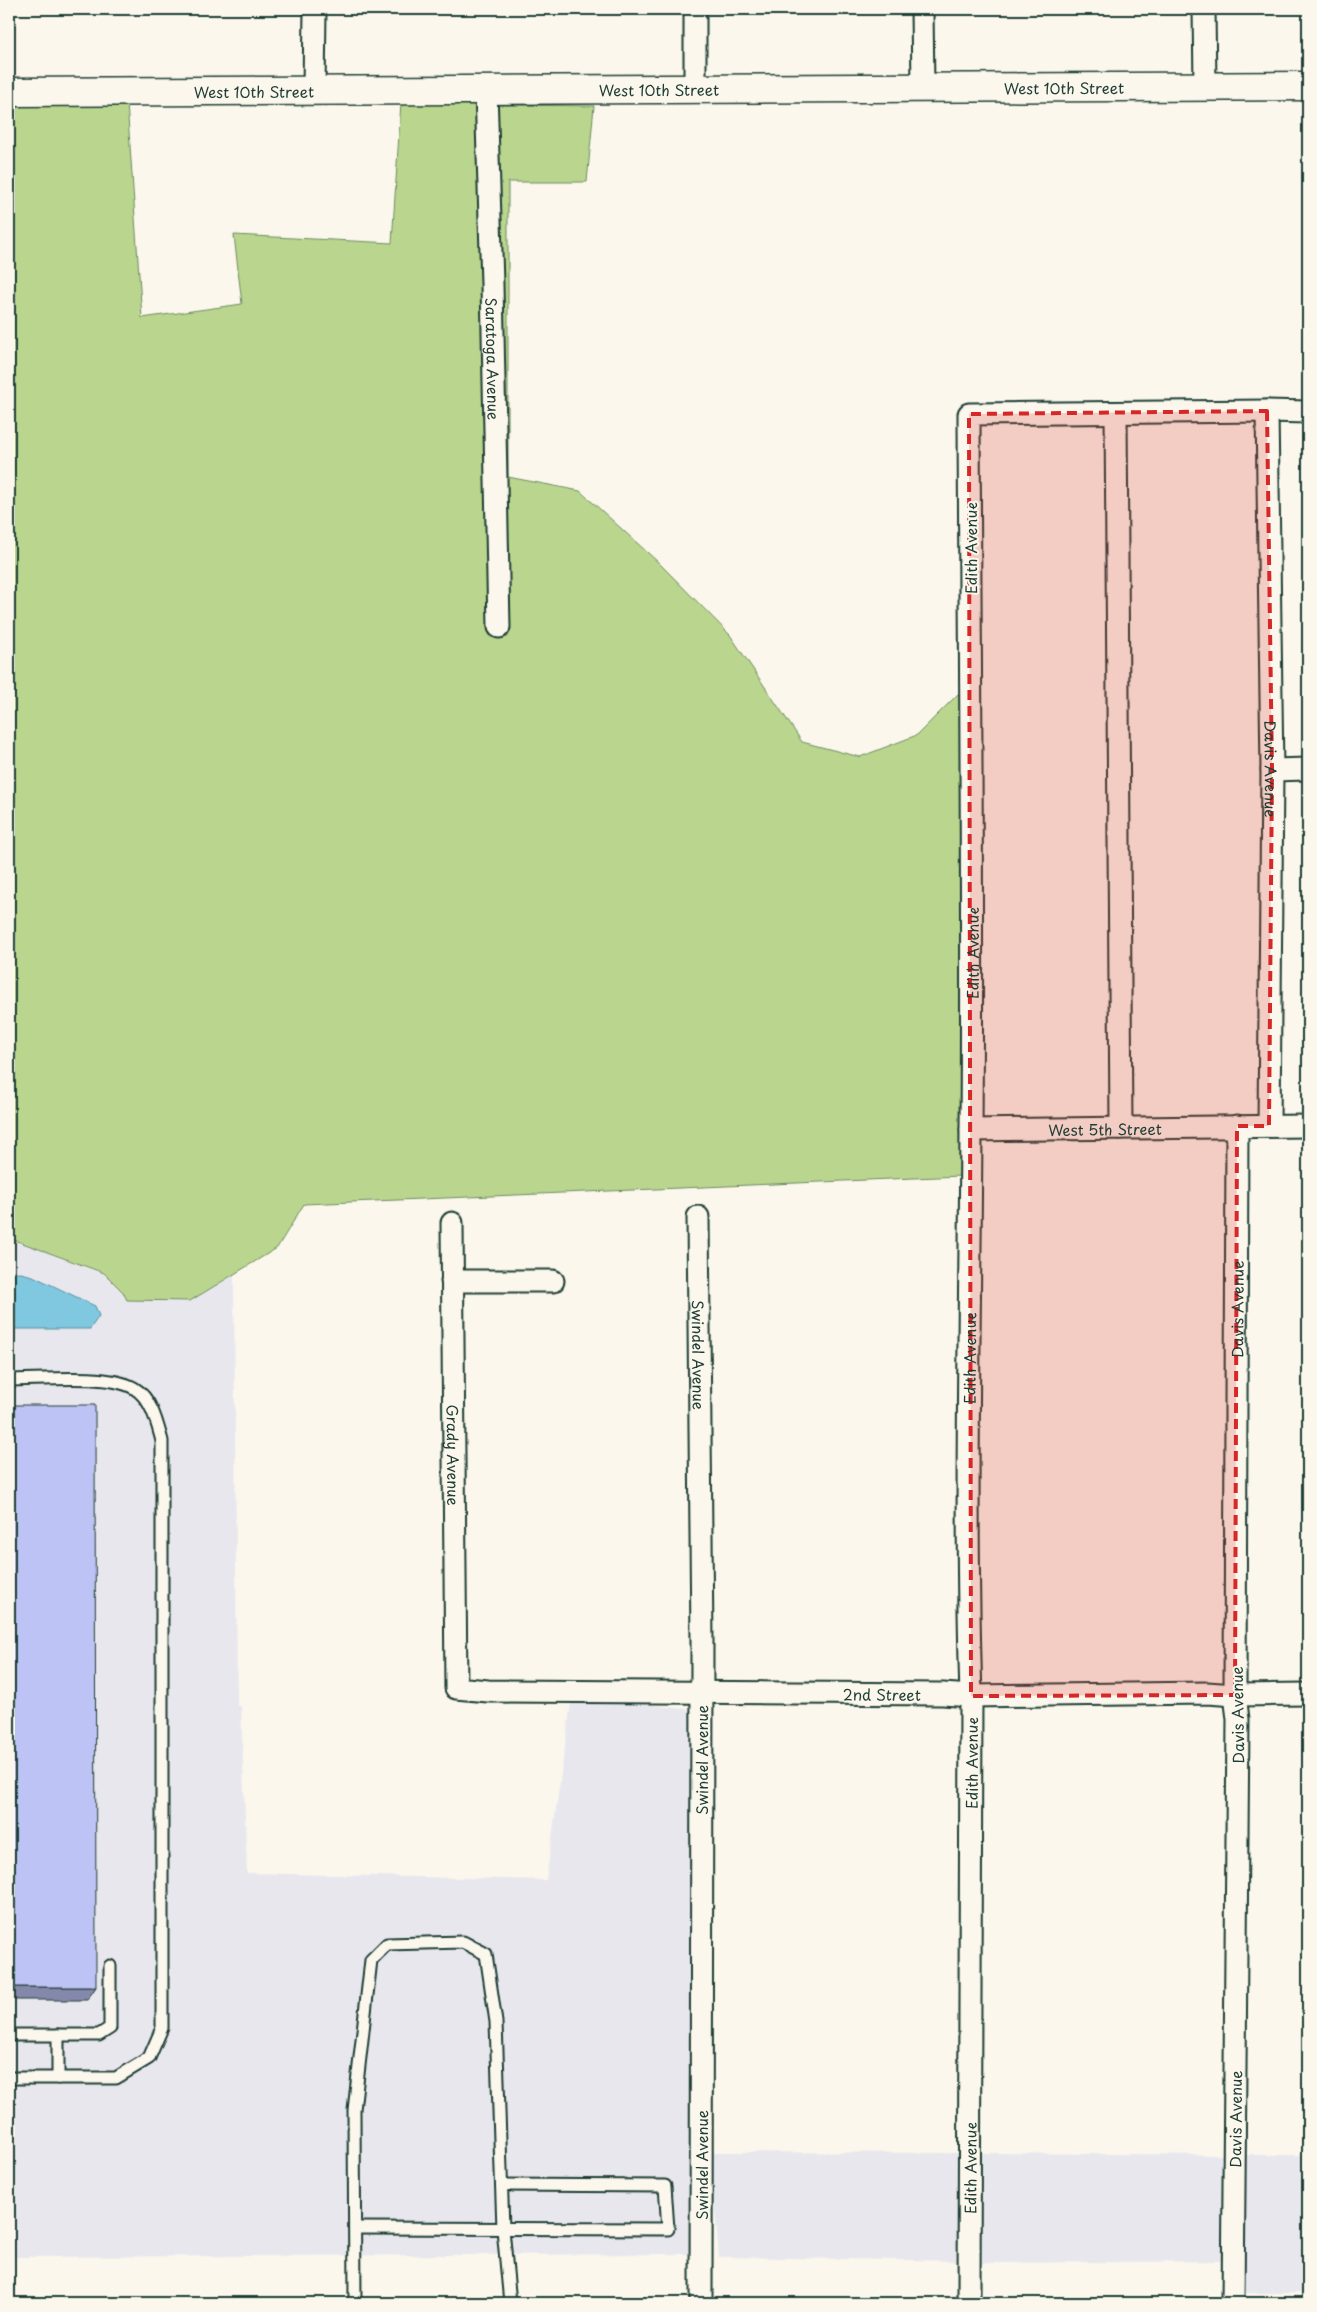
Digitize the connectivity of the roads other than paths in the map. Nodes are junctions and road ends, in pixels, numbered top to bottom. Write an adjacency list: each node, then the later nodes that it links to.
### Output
1 (315, 9): 9 (street)
2 (694, 9): 8 (street)
3 (922, 9): 7 (street)
4 (1204, 9): 5 (street)
5 (1205, 86): 6 (street, West 10th Street); 7 (street, West 10th Street)
6 (1308, 86)
7 (923, 88): 8 (street, West 10th Street)
8 (694, 89): 10 (street, West 10th Street)
9 (314, 90): 10 (street, West 10th Street); 11 (street, West 10th Street)
10 (486, 90): 15 (street, Saratoga Avenue)
11 (9, 92)
12 (1267, 411): 13 (street); 14 (street); 17 (street, Davis Avenue)
13 (1308, 412)
14 (1116, 413): 21 (street); 22 (street, Edith Avenue)
15 (499, 627)
16 (1308, 769): 17 (street)
17 (1272, 770): 19 (street, Davis Avenue)
18 (1237, 1126): 19 (street, West 5th Street); 21 (street, West 5th Street); 31 (street, Davis Avenue)
19 (1269, 1126): 20 (street)
20 (1308, 1126)
21 (1121, 1128): 22 (street, West 5th Street)
22 (971, 1130): 32 (street, Edith Avenue)
23 (698, 1217): 29 (street, Swindel Avenue)
24 (452, 1223): 25 (street, Grady Avenue)
25 (452, 1281): 26 (street); 28 (street, Grady Avenue)
26 (552, 1281)
27 (9, 1380): 37 (lane)
28 (456, 1688): 29 (street, 2nd Street)
29 (702, 1693): 32 (street, 2nd Street); 43 (street, Swindel Avenue)
30 (1308, 1694): 31 (street, 2nd Street)
31 (1235, 1695): 32 (street, 2nd Street); 45 (street, Davis Avenue)
32 (971, 1696): 44 (street, Edith Avenue)
33 (110, 1966): 35 (lane)
34 (9, 2035): 35 (lane)
35 (58, 2035): 37 (lane)
36 (9, 2078): 37 (lane)
37 (58, 2078)
38 (503, 2185): 39 (lane); 40 (lane); 40 (lane)
39 (355, 2228): 40 (lane); 41 (lane)
40 (503, 2229): 42 (lane)
41 (355, 2303)
42 (510, 2303)
43 (701, 2303)
44 (970, 2303)
45 (1233, 2303)

